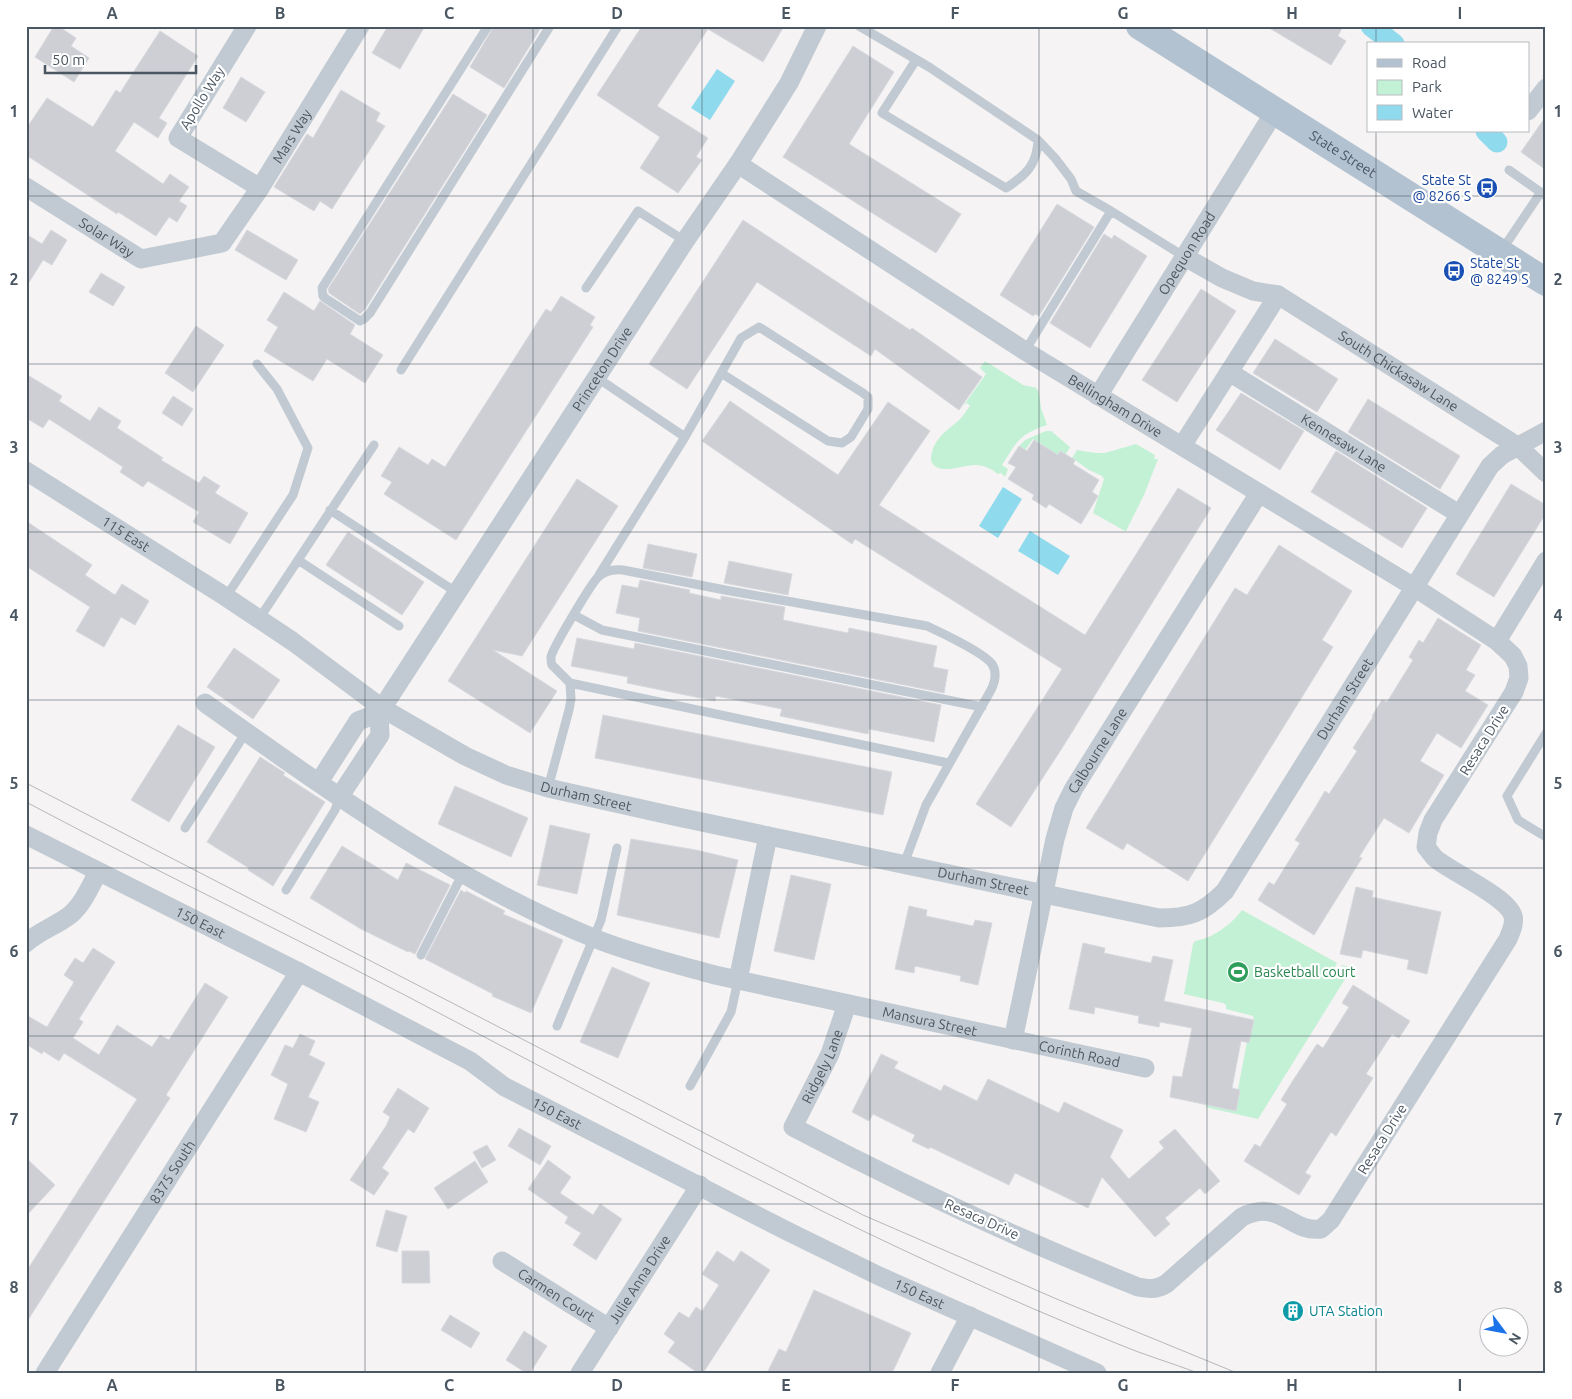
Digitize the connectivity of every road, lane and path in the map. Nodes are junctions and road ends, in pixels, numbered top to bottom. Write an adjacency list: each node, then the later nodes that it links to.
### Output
1 (247, 26): 17 (street, Apollo Way)
2 (360, 26): 17 (street, Mars Way)
3 (488, 26): 4 (lane)
4 (550, 26)
5 (618, 26): 29 (lane)
6 (817, 26): 14 (street, Princeton Drive)
7 (859, 26): 9 (lane)
8 (1140, 26): 12 (main road, State Street)
9 (916, 60): 13 (lane); 13 (lane)
10 (1546, 88): 11 (street)
11 (1530, 108)
12 (1275, 111): 22 (main road, State Street); 23 (street, Opequon Road)
13 (1038, 140): 19 (lane)
14 (738, 164): 20 (street, Princeton Drive); 27 (street, Bellingham Drive)
15 (1509, 170): 18 (lane)
16 (26, 187): 21 (street, Solar Way)
17 (260, 188): 21 (street, Mars Way)
18 (1543, 194): 22 (lane)
19 (1111, 211): 23 (lane); 27 (lane)
20 (685, 240): 25 (lane); 32 (street, Princeton Drive)
21 (222, 243)
22 (1500, 253): 24 (main road, State Street)
23 (1185, 257): 26 (street); 33 (street, Opequon Road)
24 (1546, 282)
25 (586, 288)
26 (1278, 295): 30 (street); 38 (street, South Chickasaw Lane)
27 (1025, 351): 33 (street, Bellingham Drive)
28 (256, 364): 49 (lane)
29 (401, 370)
30 (1229, 372): 37 (street); 43 (street, Kennesaw Lane)
31 (721, 373): 31 (lane); 35 (lane)
32 (596, 377): 35 (lane); 48 (street, Princeton Drive)
33 (1098, 396): 37 (street, Bellingham Drive)
34 (1546, 431): 38 (street, Durham Street)
35 (685, 437): 46 (lane)
36 (374, 445): 42 (lane)
37 (1182, 446): 41 (street, Bellingham Drive)
38 (1518, 447): 40 (street); 43 (street, Durham Street)
39 (26, 471): 49 (street, 115 East)
40 (1546, 473)
41 (1258, 493): 47 (street, Bellingham Drive); 73 (street, Calbourne Lane)
42 (330, 510): 44 (lane); 48 (lane)
43 (1459, 514): 47 (street, Durham Street)
44 (298, 560): 51 (lane); 52 (lane)
45 (1546, 561): 53 (street)
46 (598, 578): 50 (lane); 56 (lane)
47 (1414, 587): 53 (street, Bellingham Drive); 73 (street, Durham Street)
48 (456, 592): 57 (street, Princeton Drive)
49 (226, 596): 51 (street, Durham Street)
50 (574, 615): 54 (lane); 56 (lane)
51 (259, 619): 57 (street, Durham Street)
52 (399, 626)
53 (1496, 641): 84 (street, Resaca Drive)
54 (570, 683): 60 (lane); 62 (lane)
55 (206, 703): 58 (street, Mansura Street)
56 (982, 707): 60 (lane)
57 (381, 711): 61 (street); 62 (street, Durham Street); 63 (street)
58 (246, 732): 61 (street, Mansura Street); 64 (lane)
59 (1546, 734): 67 (lane)
60 (948, 764): 69 (lane)
61 (319, 782): 63 (street, Mansura Street)
62 (548, 788): 66 (street, Durham Street)
63 (340, 796): 71 (street, Mansura Street); 72 (lane)
64 (185, 828)
65 (26, 835): 70 (street, 150 East)
66 (768, 836): 69 (street, Durham Street); 78 (street)
67 (1546, 837)
68 (618, 848): 74 (lane)
69 (904, 864): 73 (street, Durham Street)
70 (98, 872): 75 (street); 77 (street, 150 East)
71 (462, 873): 74 (street, Mansura Street); 76 (lane)
72 (286, 890)
73 (1044, 893): 81 (street, Calbourne Lane)
74 (595, 938): 78 (street, Mansura Street); 80 (lane)
75 (26, 943)
76 (421, 955)
77 (299, 972): 85 (street, 150 East); 89 (street, 8375 South)
78 (738, 980): 79 (street, Mansura Street); 83 (lane)
79 (847, 1004): 81 (street, Mansura Street); 84 (street, Ridgely Lane)
80 (557, 1026)
81 (1013, 1040): 82 (street, Corinth Road)
82 (1145, 1068)
83 (690, 1086)
84 (793, 1127)
85 (700, 1186): 87 (street, 150 East); 88 (street, Julie Anna Drive)
86 (502, 1261): 88 (street, Carmen Court)
87 (970, 1316): 91 (street); 92 (street, 150 East)
88 (608, 1328): 90 (street, Julie Anna Drive)
89 (45, 1373)
90 (580, 1373)
91 (940, 1373)
92 (1097, 1373)

